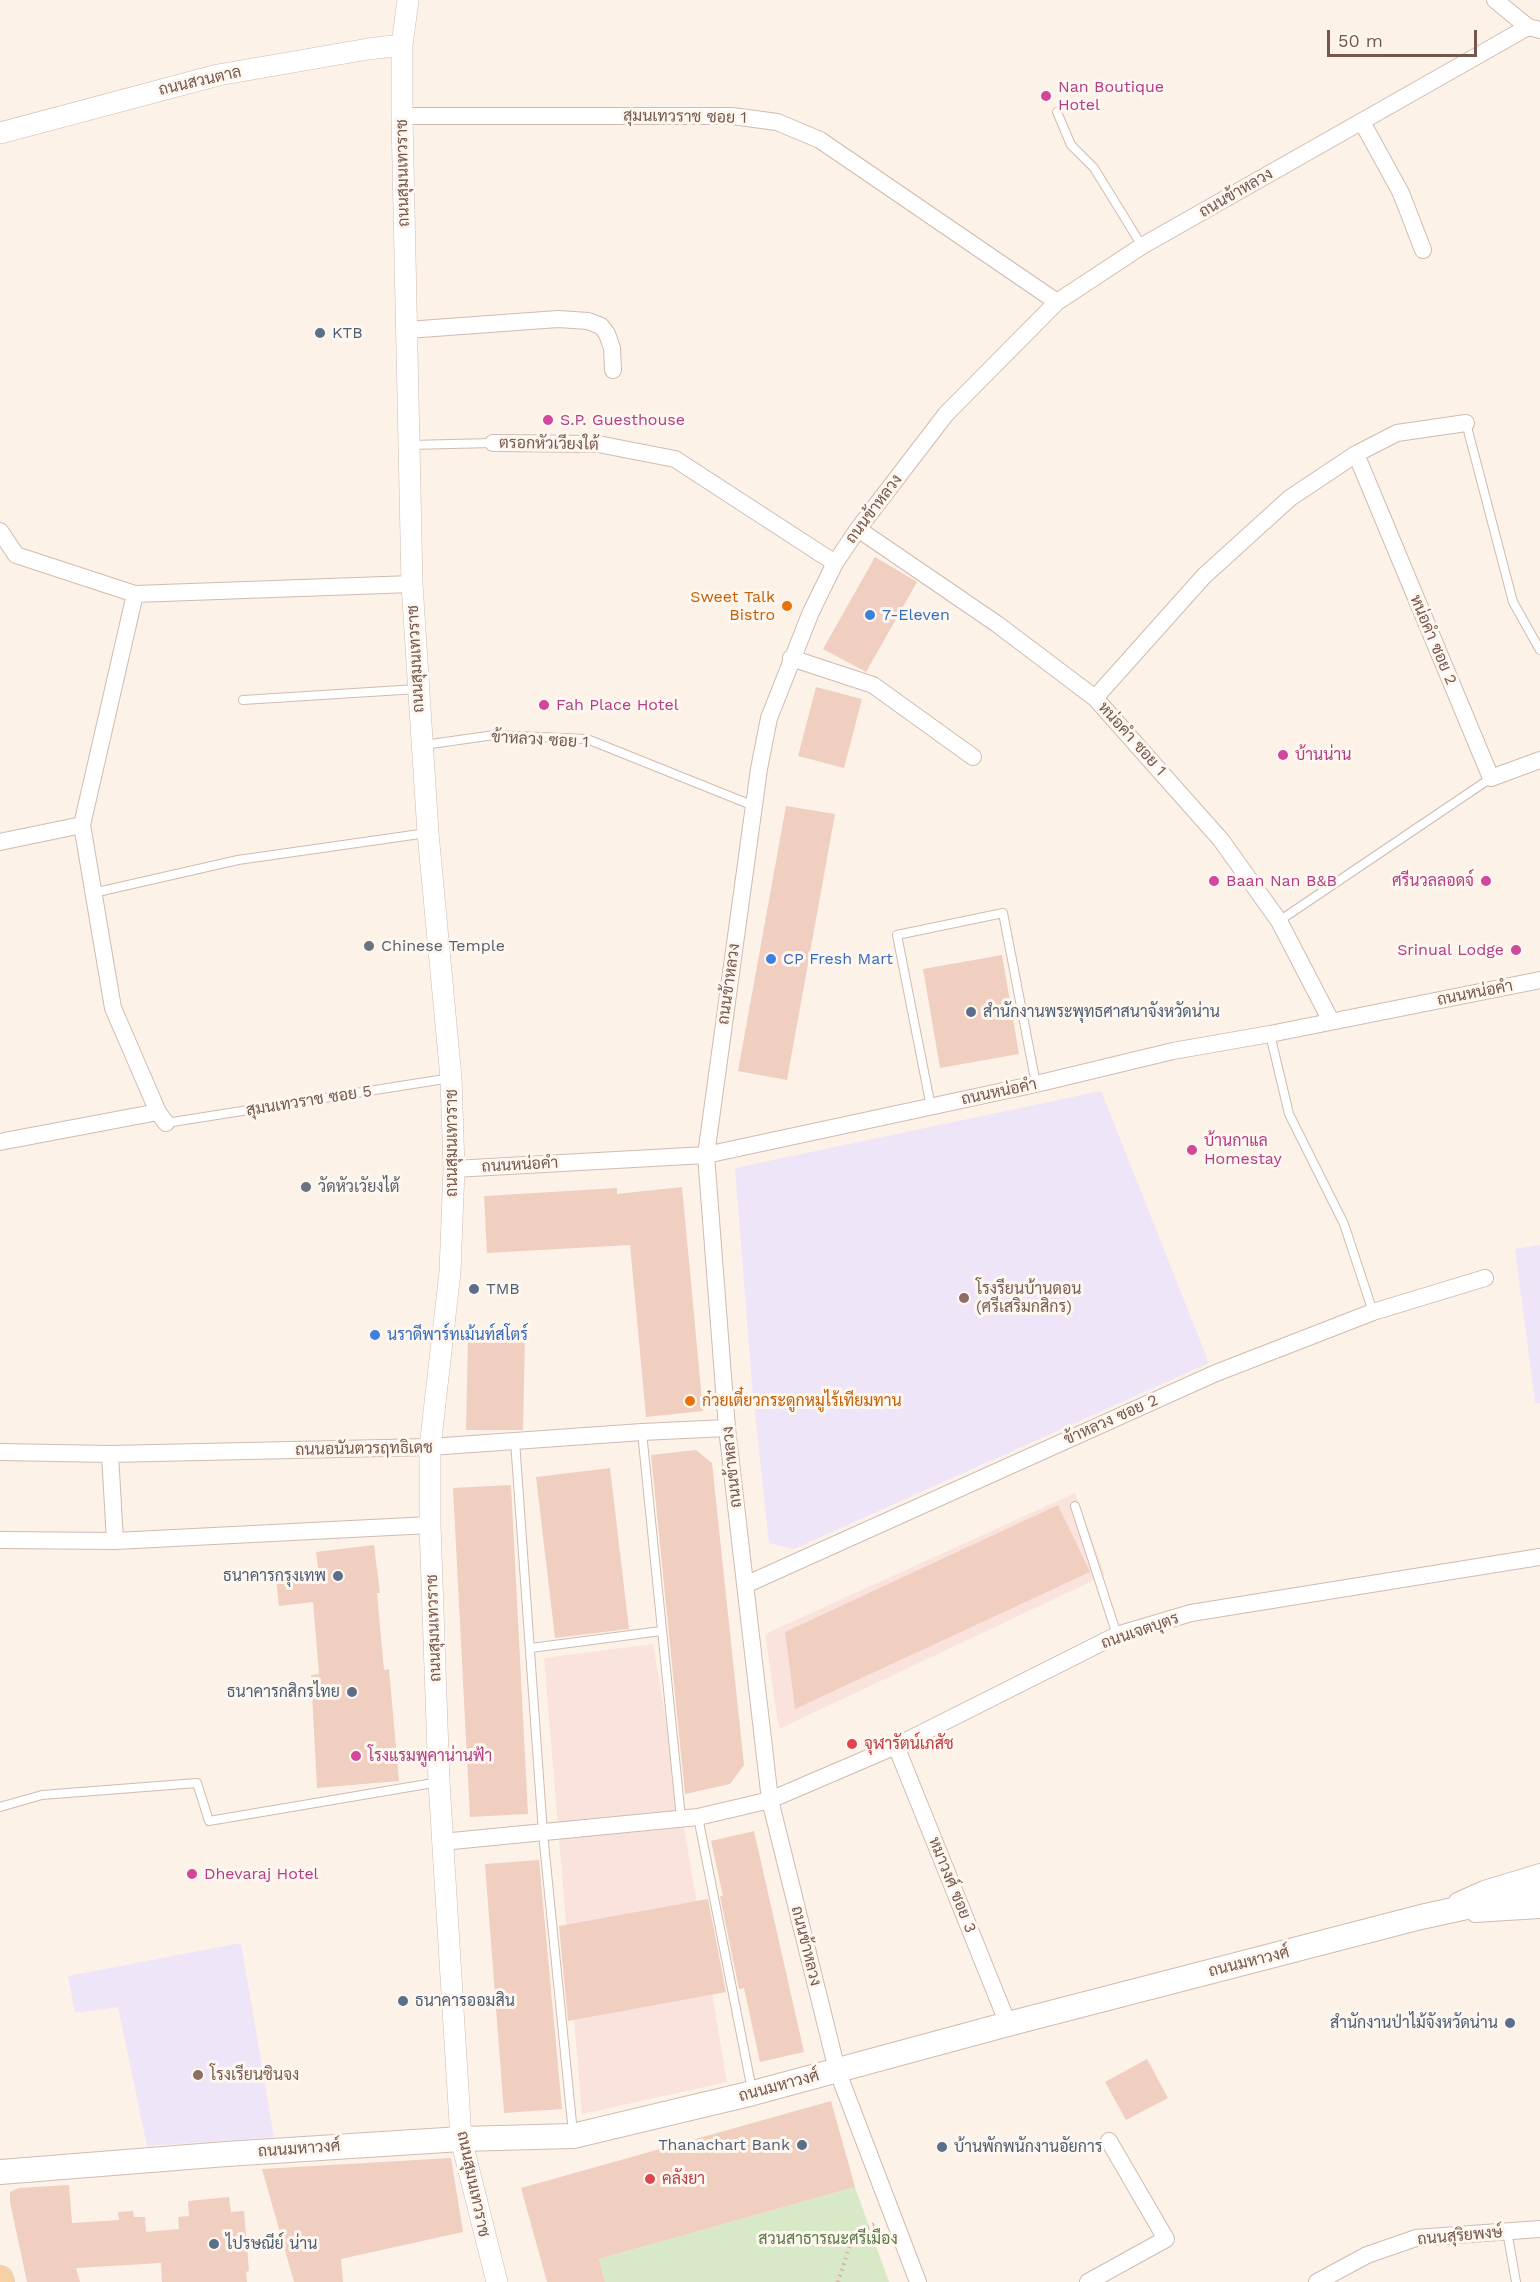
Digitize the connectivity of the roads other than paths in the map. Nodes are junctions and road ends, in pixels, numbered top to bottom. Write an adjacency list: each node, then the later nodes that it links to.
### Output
1 (408, 0): 4 (street, ถนนสุมนเทวราช)
2 (1495, 0): 3 (street)
3 (1534, 29): 7 (street, ถนนข้าหลวง)
4 (402, 45): 6 (street, ถนนสุมนเทวราช); 8 (street, ถนนสวนตาล)
5 (1057, 112): 9 (lane)
6 (402, 116): 11 (street, สุมนเทวราช ซอย 1); 12 (street, ถนนสุมนเทวราช)
7 (1362, 122): 9 (street, ถนนข้าหลวง); 10 (street)
8 (0, 133)
9 (1143, 246): 11 (street, ถนนข้าหลวง)
10 (1423, 250)
11 (1057, 302): 18 (street, ถนนข้าหลวง)
12 (407, 330): 13 (street); 16 (street, ถนนสุมนเทวราช)
13 (613, 370)
14 (1466, 423): 17 (street); 23 (lane)
15 (493, 443): 16 (lane, ตรอกหัวเวียงใต้); 20 (street, ตรอกหัวเวียงใต้)
16 (410, 445): 21 (street, ถนนสุมนเทวราช)
17 (1356, 454): 26 (street); 31 (street, หน่อคำ ซอย 2)
18 (858, 529): 20 (street, ถนนข้าหลวง); 26 (street, หน่อคำ ซอย 1)
19 (0, 531): 22 (street)
20 (835, 563): 24 (street, ถนนข้าหลวง)
21 (412, 584): 22 (street); 25 (street, ถนนสุมนเทวราช)
22 (135, 594): 33 (street)
23 (1540, 650)
24 (791, 658): 29 (street); 32 (street, ถนนข้าหลวง)
25 (417, 689): 27 (lane); 28 (street, ถนนสุมนเทวราช)
26 (1095, 698): 37 (street, หน่อคำ ซอย 1)
27 (243, 700)
28 (422, 746): 32 (lane, ข้าหลวง ซอย 1); 34 (street, ถนนสุมนเทวราช)
29 (973, 757)
30 (1540, 760): 31 (street)
31 (1491, 778): 37 (lane)
32 (755, 806): 46 (street, ถนนข้าหลวง)
33 (82, 825): 35 (street); 36 (street)
34 (428, 833): 36 (lane); 41 (street, ถนนสุมนเทวราช)
35 (0, 842)
36 (93, 893): 44 (street)
37 (1279, 921): 39 (street, หน่อคำ ซอย 1)
38 (1540, 980): 39 (street, ถนนหน่อคำ)
39 (1331, 1021): 40 (street, ถนนหน่อคำ)
40 (1270, 1034): 42 (street, ถนนหน่อคำ); 49 (lane)
41 (452, 1078): 44 (lane, สุมนเทวราช ซอย 5); 47 (street, ถนนสุมนเทวราช)
42 (1036, 1084): 43 (street, ถนนหน่อคำ); 43 (lane)
43 (930, 1107): 46 (street, ถนนหน่อคำ)
44 (162, 1117): 45 (street)
45 (0, 1142)
46 (706, 1155): 47 (street, ถนนหน่อคำ); 50 (street, ถนนข้าหลวง)
47 (454, 1169): 53 (street, ถนนสุมนเทวราช)
48 (1485, 1278): 49 (street, ข้าหลวง ซอย 2)
49 (1373, 1312): 61 (street, ข้าหลวง ซอย 2)
50 (727, 1428): 51 (street, ถนนอนันตวรฤทธิเดช); 61 (street, ถนนข้าหลวง)
51 (642, 1432): 52 (street, ถนนอนันตวรฤทธิเดช); 62 (lane)
52 (515, 1441): 53 (street, ถนนอนันตวรฤทธิเดช); 64 (lane)
53 (430, 1448): 55 (street, ถนนอนันตวรฤทธิเดช); 57 (street, ถนนสุมนเทวราช)
54 (0, 1452): 55 (street, ถนนอนันตวรฤทธิเดช)
55 (110, 1454): 59 (street)
56 (1075, 1506): 63 (lane)
57 (430, 1525): 59 (street); 66 (street, ถนนสุมนเทวราช)
58 (0, 1540): 59 (street)
59 (115, 1541)
60 (1540, 1557): 63 (street, ถนนเจตบุตร)
61 (745, 1585): 67 (street, ถนนข้าหลวง)
62 (661, 1631): 64 (lane); 69 (lane)
63 (1117, 1635): 65 (street, ถนนเจตบุตร)
64 (531, 1647): 70 (lane)
65 (896, 1746): 67 (street, ถนนเจตบุตร); 76 (street, หมาวงศ์ ซอย 3)
66 (439, 1782): 68 (lane); 71 (street, ถนนสุมนเทวราช)
67 (770, 1800): 69 (street, ถนนเจตบุตร); 77 (street, ถนนข้าหลวง)
68 (0, 1807)
69 (689, 1817): 70 (street, ถนนเจตบุตร); 78 (lane)
70 (543, 1833): 71 (street, ถนนเจตบุตร); 79 (lane)
71 (442, 1842): 80 (street, ถนนสุมนเทวราช)
72 (1540, 1872): 75 (street)
73 (1540, 1891): 75 (main road, ถนนมหาวงศ์)
74 (1540, 1910): 75 (street)
75 (1421, 1917): 76 (main road, ถนนมหาวงศ์)
76 (1008, 2024): 77 (main road, ถนนมหาวงศ์)
77 (837, 2070): 78 (main road, ถนนมหาวงศ์); 86 (street, ถนนข้าหลวง)
78 (753, 2093): 79 (main road, ถนนมหาวงศ์)
79 (573, 2136): 80 (main road, ถนนมหาวงศ์)
80 (461, 2139): 82 (main road, ถนนมหาวงศ์); 85 (street, ถนนสุมนเทวราช)
81 (1109, 2141): 87 (street)
82 (0, 2172)
83 (1540, 2229): 84 (street, ถนนสุริยพงษ์)
84 (1507, 2231): 88 (street, ถนนสุริยพงษ์); 89 (lane)
85 (496, 2282)
86 (918, 2282)
87 (1088, 2282)
88 (1317, 2282)
89 (1516, 2282)

